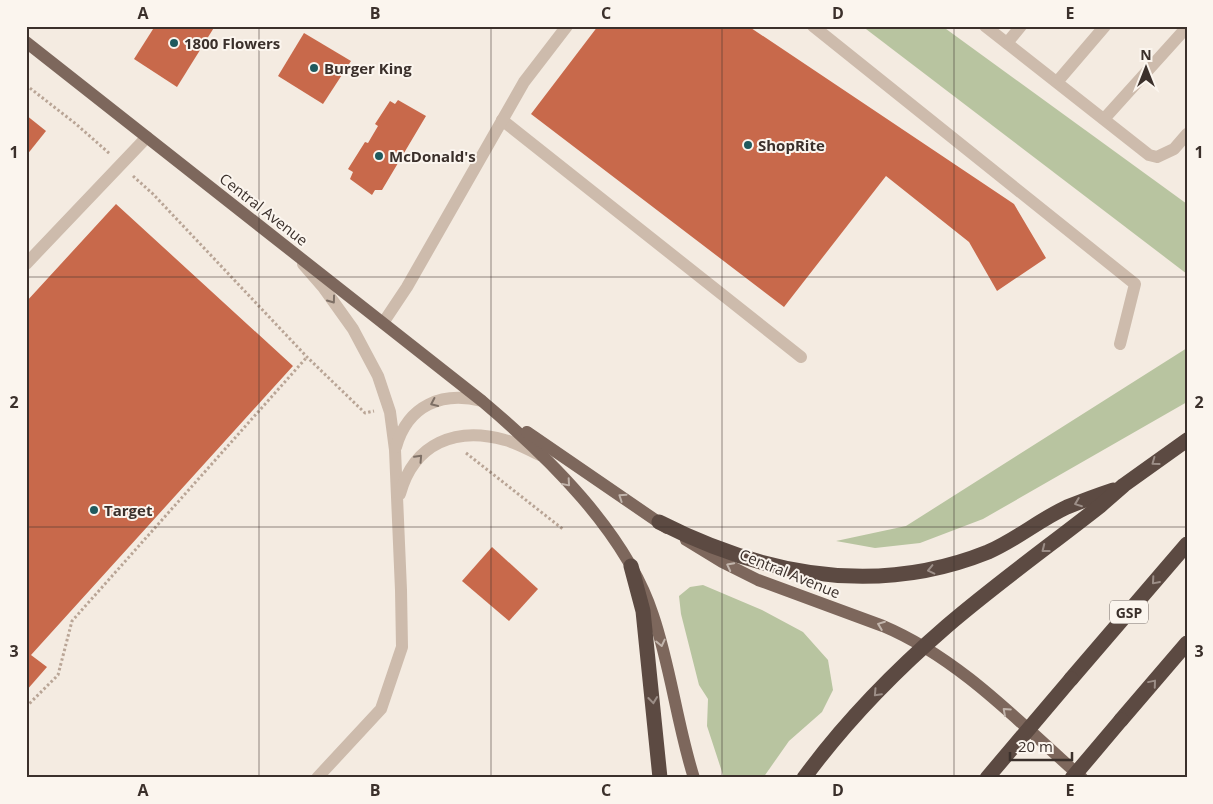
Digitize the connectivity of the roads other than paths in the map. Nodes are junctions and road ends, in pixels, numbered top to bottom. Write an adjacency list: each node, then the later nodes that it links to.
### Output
1 (567, 26): 10 (lane)
2 (813, 26): 17 (lane)
3 (985, 26): 8 (lane)
4 (1020, 26): 8 (lane)
5 (1105, 26): 9 (lane)
6 (1187, 27): 11 (lane)
7 (26, 42): 13 (main road, Central Avenue)
8 (1007, 43): 9 (lane)
9 (1057, 82): 11 (lane)
10 (502, 120): 16 (lane); 18 (lane)
11 (1104, 120): 12 (lane)
12 (1187, 134)
13 (147, 137): 14 (main road, Central Avenue); 15 (lane)
14 (290, 250): 16 (main road, Central Avenue); 21 (lane, one-way to 21)
15 (26, 264)
16 (383, 323): 19 (main road, Central Avenue)
17 (1120, 344)
18 (801, 357)
19 (482, 400): 21 (lane, one-way to 21); 22 (main road, Central Avenue); 25 (main road, Central Avenue, one-way to 19)
20 (1187, 440): 23 (highway, one-way to 23)
21 (395, 450): 24 (lane)
22 (544, 457): 24 (lane, one-way to 22); 27 (main road, Central Avenue, one-way to 27)
23 (1124, 485): 25 (highway, one-way to 25); 29 (highway, one-way to 29)
24 (398, 501): 30 (lane)
25 (659, 522): 29 (main road, Central Avenue, one-way to 25)
26 (1187, 544): 34 (highway, GSP, one-way to 34, bridge)
27 (631, 566): 31 (highway, one-way to 31); 32 (main road, Central Avenue, one-way to 32)
28 (1187, 643): 35 (highway, one-way to 28, bridge)
29 (925, 646): 33 (highway, one-way to 33); 36 (main road, Central Avenue, one-way to 29)
30 (317, 778)
31 (660, 778)
32 (694, 778)
33 (804, 778)
34 (987, 778)
35 (1072, 778)
36 (1082, 778)

